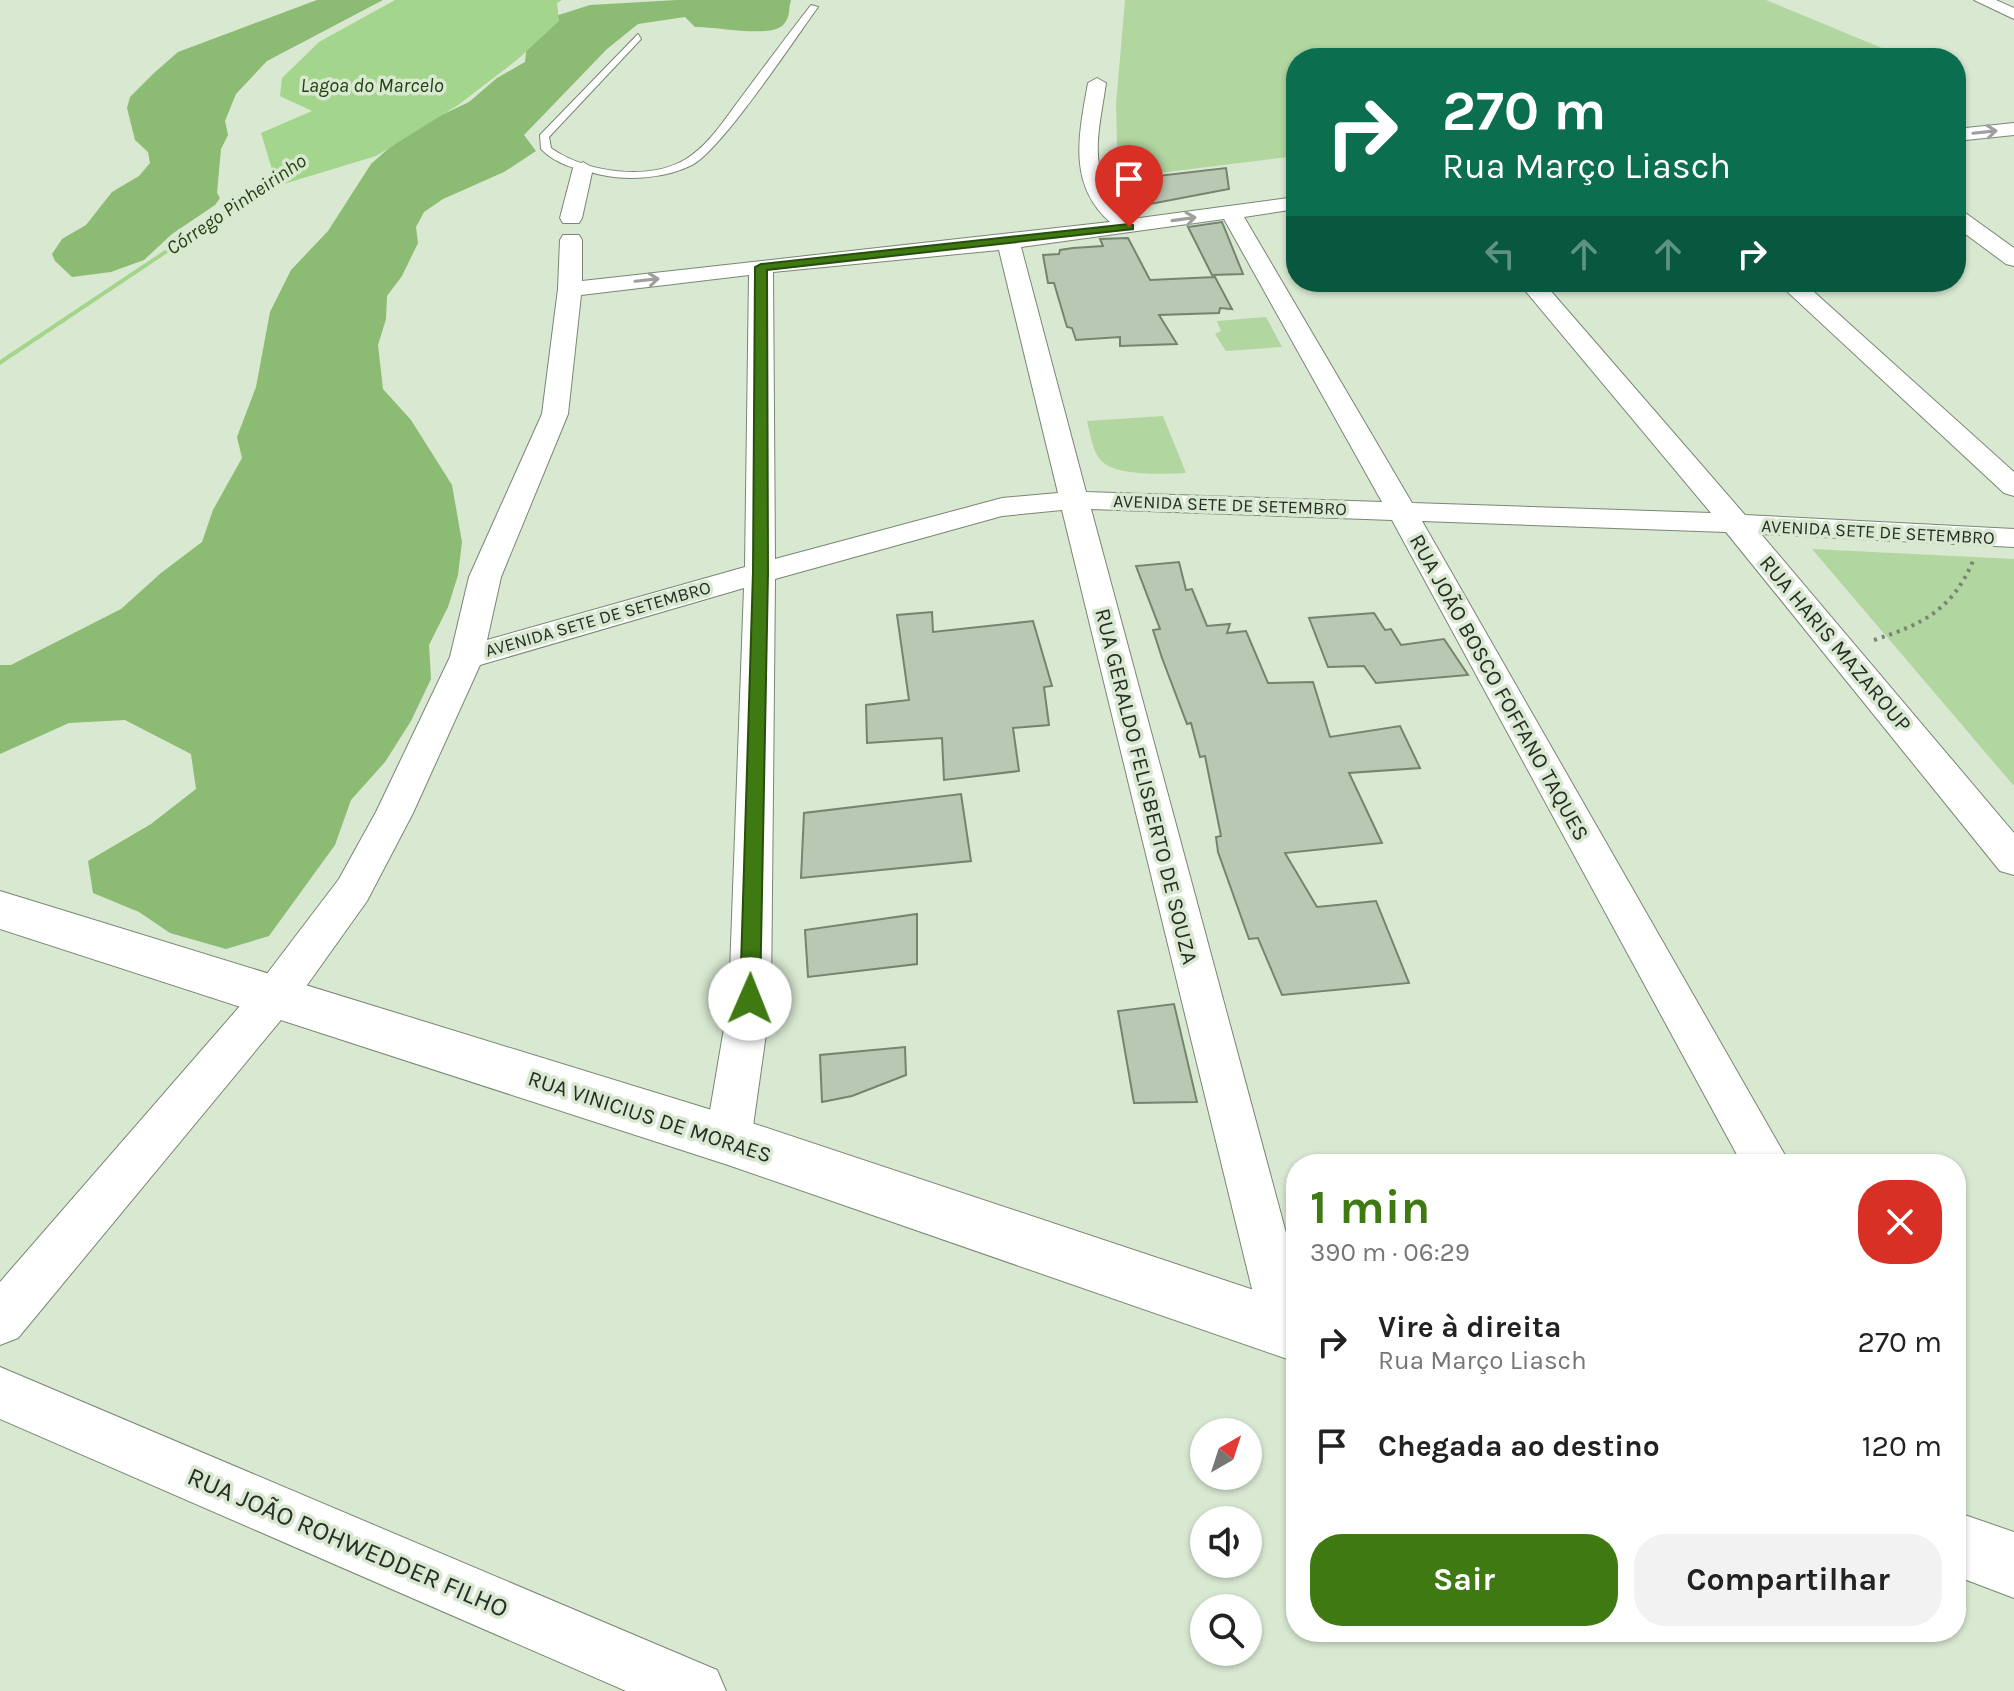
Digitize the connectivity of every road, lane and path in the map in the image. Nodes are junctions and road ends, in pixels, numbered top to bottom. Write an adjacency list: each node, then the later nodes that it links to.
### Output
1 (1982, 0): 3 (street)
2 (814, 7): 8 (lane)
3 (2014, 14)
4 (638, 37): 8 (lane)
5 (1097, 83): 12 (street)
6 (2014, 129): 7 (street, one-way to 6)
7 (1966, 134)
8 (583, 168): 16 (street)
9 (1286, 205): 10 (street)
10 (1231, 213): 12 (street, one-way to 10); 21 (street, RUA JOÃO BOSCO FOFFANO TAQUES)
11 (1966, 224): 14 (street)
12 (1129, 227): 13 (street)
13 (1008, 242): 15 (street); 20 (street, RUA GERALDO FELISBERTO DE SOUZA)
14 (2014, 259)
15 (761, 267): 16 (street, one-way to 15); 25 (street)
16 (570, 289): 27 (street)
17 (1539, 292): 22 (street, RUA HARIS MAZAROUP)
18 (1800, 292): 19 (street)
19 (2014, 487)
20 (1073, 500): 21 (street, AVENIDA SETE DE SETEMBRO); 25 (street, AVENIDA SETE DE SETEMBRO); 33 (street, RUA GERALDO FELISBERTO DE SOUZA)
21 (1402, 511): 22 (street, AVENIDA SETE DE SETEMBRO); 32 (street, RUA JOÃO BOSCO FOFFANO TAQUES)
22 (1739, 525): 23 (street, AVENIDA SETE DE SETEMBRO); 26 (street, RUA HARIS MAZAROUP)
23 (1979, 536): 24 (street, AVENIDA SETE DE SETEMBRO); 26 (path)
24 (2014, 538)
25 (760, 572): 27 (street, AVENIDA SETE DE SETEMBRO); 31 (street)
26 (1842, 649): 28 (street, RUA HARIS MAZAROUP)
27 (467, 657): 30 (street)
28 (2014, 860)
29 (0, 910): 30 (street, RUA VINICIUS DE MORAES)
30 (275, 996): 31 (street, RUA VINICIUS DE MORAES); 34 (street)
31 (728, 1140): 35 (street, RUA VINICIUS DE MORAES)
32 (1761, 1154)
33 (1286, 1308)
34 (0, 1320)
35 (1286, 1329)
36 (0, 1393): 39 (street, RUA JOÃO ROHWEDDER FILHO)
37 (1966, 1548): 38 (street)
38 (2014, 1565)
39 (696, 1691)

